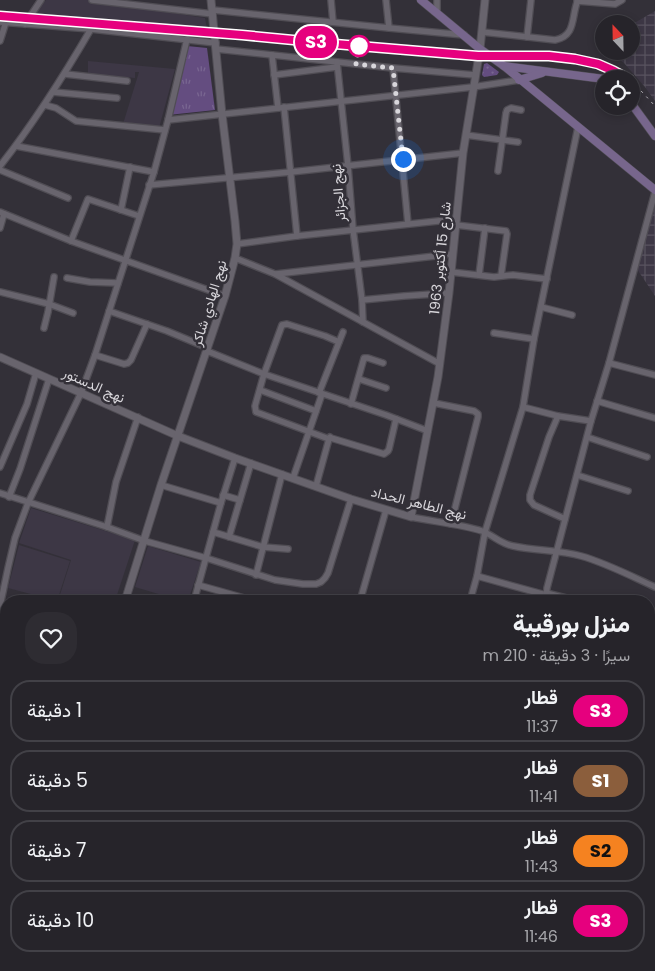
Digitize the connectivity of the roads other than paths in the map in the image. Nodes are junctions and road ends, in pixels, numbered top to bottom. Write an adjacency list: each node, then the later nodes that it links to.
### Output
1 (40, 0): 17 (street)
2 (92, 0): 13 (street)
3 (212, 0): 13 (street, نهج الهادي شاكر)
4 (331, 0): 16 (street)
5 (386, 0): 18 (street)
6 (421, 0): 14 (main road)
7 (436, 0): 14 (street)
8 (486, 0): 20 (street, شارع 15 أكتوبر 1963)
9 (531, 0): 22 (street)
10 (622, 0): 12 (street)
11 (578, 1): 12 (street); 22 (street)
12 (615, 2)
13 (213, 12): 16 (street); 25 (street, نهج الهادي شاكر)
14 (437, 13): 21 (main road)
15 (3, 22): 17 (street); 24 (street)
16 (333, 22): 18 (street)
17 (25, 24): 19 (street)
18 (388, 28): 21 (street)
19 (91, 30): 23 (street); 32 (street)
20 (482, 32): 22 (street); 26 (street, شارع 15 أكتوبر 1963)
21 (464, 35): 26 (main road)
22 (526, 37)
23 (188, 39): 25 (street); 48 (street)
24 (0, 41)
25 (216, 46): 27 (street); 46 (street, نهج الهادي شاكر)
26 (480, 48): 29 (main road); 34 (street, شارع 15 أكتوبر 1963)
27 (272, 55): 28 (street); 33 (street)
28 (337, 65): 30 (street); 33 (street); 42 (street, نهج الجزائر)
29 (504, 66): 31 (main road); 36 (main road)
30 (393, 68): 34 (street); 40 (street)
31 (549, 72): 35 (main road); 36 (main road)
32 (65, 74): 37 (street); 39 (street)
33 (274, 75): 44 (street)
34 (475, 75): 38 (street, شارع 15 أكتوبر 1963)
35 (595, 78)
36 (519, 80): 38 (street); 49 (main road)
37 (127, 81)
38 (473, 87): 40 (street); 51 (street, شارع 15 أكتوبر 1963)
39 (54, 92): 41 (street); 43 (street)
40 (396, 96): 42 (street); 57 (street)
41 (117, 98)
42 (341, 101): 44 (street); 59 (street, نهج الجزائر)
43 (45, 105): 50 (street); 55 (street)
44 (281, 108): 46 (street); 64 (street)
45 (521, 110): 53 (street)
46 (222, 114): 48 (street); 65 (street, نهج الهادي شاكر)
47 (640, 115): 52 (main road)
48 (168, 120): 50 (street)
49 (578, 128): 67 (main road); 90 (street)
50 (165, 130): 63 (street)
51 (466, 134): 53 (street); 56 (street, شارع 15 أكتوبر 1963)
52 (655, 136)
53 (502, 140): 54 (street); 62 (street)
54 (518, 142)
55 (16, 146): 58 (street); 60 (street)
56 (463, 153): 57 (street); 72 (street, شارع 15 أكتوبر 1963)
57 (403, 159): 59 (street); 73 (street)
58 (0, 166)
59 (348, 166): 64 (street); 76 (street, نهج الجزائر)
60 (130, 168): 63 (street); 69 (street)
61 (0, 170): 68 (street)
62 (498, 171)
63 (154, 172): 66 (street)
64 (291, 172): 65 (street); 77 (street)
65 (230, 178): 66 (street); 79 (street, نهج الهادي شاكر)
66 (149, 185): 71 (street)
67 (655, 191): 112 (street)
68 (68, 198)
69 (121, 210): 71 (street); 78 (street)
70 (2, 213): 74 (street); 78 (street)
71 (139, 216): 82 (street)
72 (456, 222): 73 (street); 75 (street); 80 (street, شارع 15 أكتوبر 1963)
73 (408, 224): 76 (street)
74 (0, 228)
75 (485, 228): 86 (street); 87 (street)
76 (353, 229): 77 (street); 83 (street, نهج الجزائر)
77 (297, 236): 79 (street)
78 (71, 241): 82 (street)
79 (237, 244): 81 (street, نهج الهادي شاكر)
80 (453, 254): 83 (street); 84 (street, شارع 15 أكتوبر 1963)
81 (235, 258): 85 (street); 94 (street, نهج الهادي شاكر)
82 (125, 260): 91 (street); 94 (street)
83 (358, 265): 85 (street); 95 (street, نهج الجزائر)
84 (451, 272): 86 (street); 93 (street, شارع 15 أكتوبر 1963)
85 (276, 274): 101 (street)
86 (479, 275): 87 (street)
87 (501, 276): 90 (street)
88 (54, 278): 96 (street)
89 (67, 278): 91 (street)
90 (547, 279): 97 (street)
91 (118, 283): 98 (street)
92 (0, 292): 96 (street)
93 (449, 293): 95 (street); 113 (street, شارع 15 أكتوبر 1963)
94 (225, 296): 108 (street, نهج الهادي شاكر)
95 (362, 300): 101 (street, نهج الجزائر)
96 (49, 304): 99 (street); 103 (street)
97 (541, 307): 100 (street); 106 (street)
98 (109, 311): 102 (street); 109 (street)
99 (73, 313)
100 (572, 315)
101 (363, 322): 113 (street)
102 (147, 324): 108 (street); 109 (street)
103 (44, 328)
104 (343, 332): 107 (street)
105 (494, 333): 106 (street)
106 (534, 339): 126 (street)
107 (339, 342): 115 (street); 122 (street)
108 (208, 350): 115 (street); 135 (street, نهج الهادي شاكر)
109 (95, 354): 121 (street)
110 (0, 357): 114 (street, نهج الدستور)
111 (383, 363): 118 (street)
112 (609, 363): 116 (street); 123 (street)
113 (440, 364): 124 (street, شارع 15 أكتوبر 1963)
114 (36, 373): 117 (street, نهج الدستور); 141 (street)
115 (264, 374): 120 (street); 122 (street)
116 (655, 375)
117 (49, 379): 121 (street, نهج الدستور); 150 (street)
118 (359, 379): 119 (street); 125 (street)
119 (386, 388)
120 (260, 390): 127 (street); 134 (street)
121 (81, 393): 129 (street, نهج الدستور); 153 (street)
122 (321, 393): 125 (street); 127 (street)
123 (598, 401): 130 (street); 132 (street)
124 (434, 403): 133 (street, شارع 15 أكتوبر 1963); 158 (street)
125 (351, 404): 131 (street)
126 (523, 407): 128 (street); 161 (street)
127 (316, 411): 134 (street)
128 (558, 416): 132 (street); 157 (street)
129 (138, 417): 135 (street, نهج الدستور); 159 (street)
130 (655, 418)
131 (396, 419): 133 (street); 137 (street)
132 (592, 421): 136 (street)
133 (428, 431): 156 (street, شارع 15 أكتوبر 1963)
134 (309, 432): 137 (street); 144 (street)
135 (178, 436): 139 (street, نهج الطاهر الحداد); 145 (street, نهج الهادي شاكر)
136 (587, 437): 138 (street); 143 (street)
137 (328, 439): 146 (street)
138 (647, 457)
139 (235, 458): 140 (street, نهج الطاهر الحداد); 149 (street)
140 (251, 463): 142 (street, نهج الطاهر الحداد); 152 (street)
141 (0, 467)
142 (282, 474): 144 (street, نهج الطاهر الحداد); 164 (street)
143 (577, 476): 147 (street); 157 (street)
144 (293, 478): 146 (street, نهج الطاهر الحداد)
145 (162, 485): 154 (street); 163 (street, نهج الهادي شاكر)
146 (316, 486): 151 (street, نهج الطاهر الحداد)
147 (628, 491)
148 (0, 494): 150 (street)
149 (223, 495): 152 (street); 154 (street)
150 (9, 497): 153 (street)
151 (351, 499): 155 (street, نهج الطاهر الحداد); 168 (street)
152 (240, 500): 162 (street)
153 (28, 503): 159 (street); 172 (street)
154 (221, 503): 160 (street)
155 (386, 510): 156 (street, نهج الطاهر الحداد); 176 (street)
156 (412, 517): 158 (street, نهج الطاهر الحداد)
157 (565, 519): 166 (street)
158 (450, 524): 161 (street, نهج الطاهر الحداد)
159 (107, 527): 163 (street)
160 (213, 532): 162 (street); 167 (street)
161 (485, 532): 166 (street, نهج الطاهر الحداد); 169 (street)
162 (229, 537): 164 (street)
163 (145, 541): 167 (street); 173 (street, نهج الهادي شاكر)
164 (263, 546): 165 (street); 168 (street)
165 (288, 549)
166 (557, 551): 171 (street, نهج الطاهر الحداد); 179 (street)
167 (206, 558): 168 (street); 170 (street)
168 (256, 575)
169 (477, 576): 177 (street); 178 (street)
170 (198, 586): 174 (street); 175 (street)
171 (655, 587)
172 (2, 595)
173 (127, 595)
174 (196, 595)
175 (220, 595)
176 (362, 595)
177 (472, 595)
178 (543, 595)
179 (546, 595)

